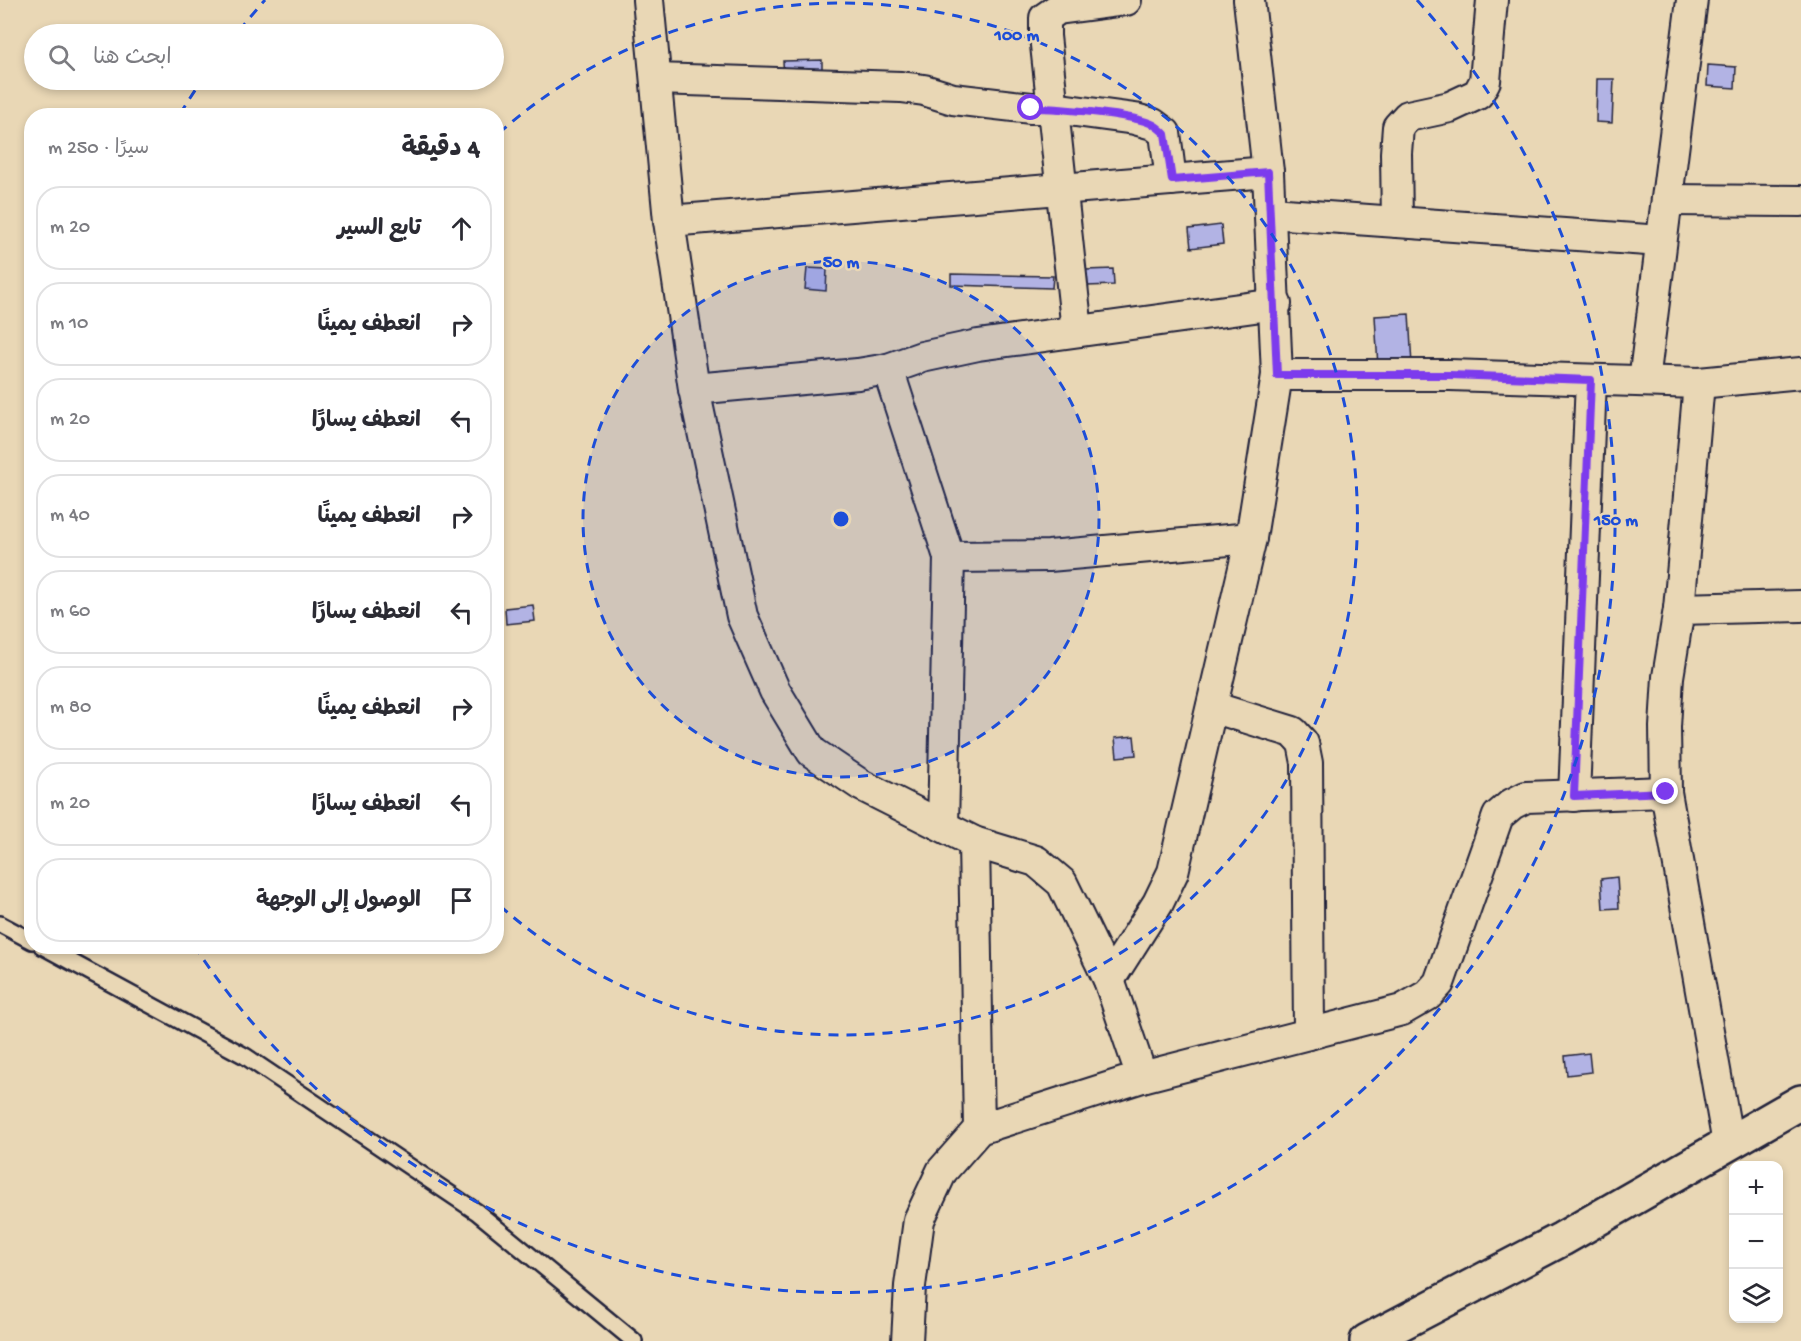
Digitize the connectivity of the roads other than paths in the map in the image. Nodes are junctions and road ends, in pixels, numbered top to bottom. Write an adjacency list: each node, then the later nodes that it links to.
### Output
1 (648, 0): 6 (street)
2 (1126, 0): 7 (street)
3 (1249, 0): 8 (street)
4 (1492, 0): 15 (street)
5 (1692, 0): 11 (street)
6 (656, 79): 7 (street); 14 (street)
7 (1053, 108): 9 (street); 10 (street)
8 (1268, 172): 9 (street); 13 (street)
9 (1172, 180): 10 (street)
10 (1062, 189): 14 (street); 18 (street)
11 (1667, 200): 12 (street); 16 (street)
12 (1801, 201)
13 (1270, 213): 15 (street); 17 (street)
14 (669, 221): 25 (street)
15 (1397, 222): 16 (street)
16 (1662, 241): 23 (street)
17 (1276, 304): 18 (street); 21 (street)
18 (1077, 331): 19 (street)
19 (888, 369): 25 (street); 27 (street)
20 (1801, 373): 24 (street)
21 (1277, 375): 22 (street); 26 (street)
22 (1591, 380): 23 (street); 32 (street)
23 (1644, 381): 24 (street)
24 (1699, 383): 29 (street)
25 (694, 389): 33 (street)
26 (1251, 538): 27 (street); 30 (street)
27 (949, 557): 33 (street)
28 (1801, 606): 29 (street)
29 (1679, 609): 31 (street)
30 (1212, 707): 38 (street); 39 (street)
31 (1666, 792): 32 (street); 43 (street)
32 (1574, 796): 39 (street)
33 (943, 826): 34 (street)
34 (974, 842): 38 (street); 42 (street)
35 (0, 924): 36 (lane)
36 (24, 937)
37 (57, 954): 44 (lane)
38 (1109, 980): 40 (street)
39 (1309, 1034): 40 (street)
40 (1142, 1077): 42 (street)
41 (1801, 1102): 43 (street)
42 (979, 1129): 45 (street)
43 (1728, 1144): 46 (street)
44 (634, 1341)
45 (907, 1341)
46 (1367, 1341)

